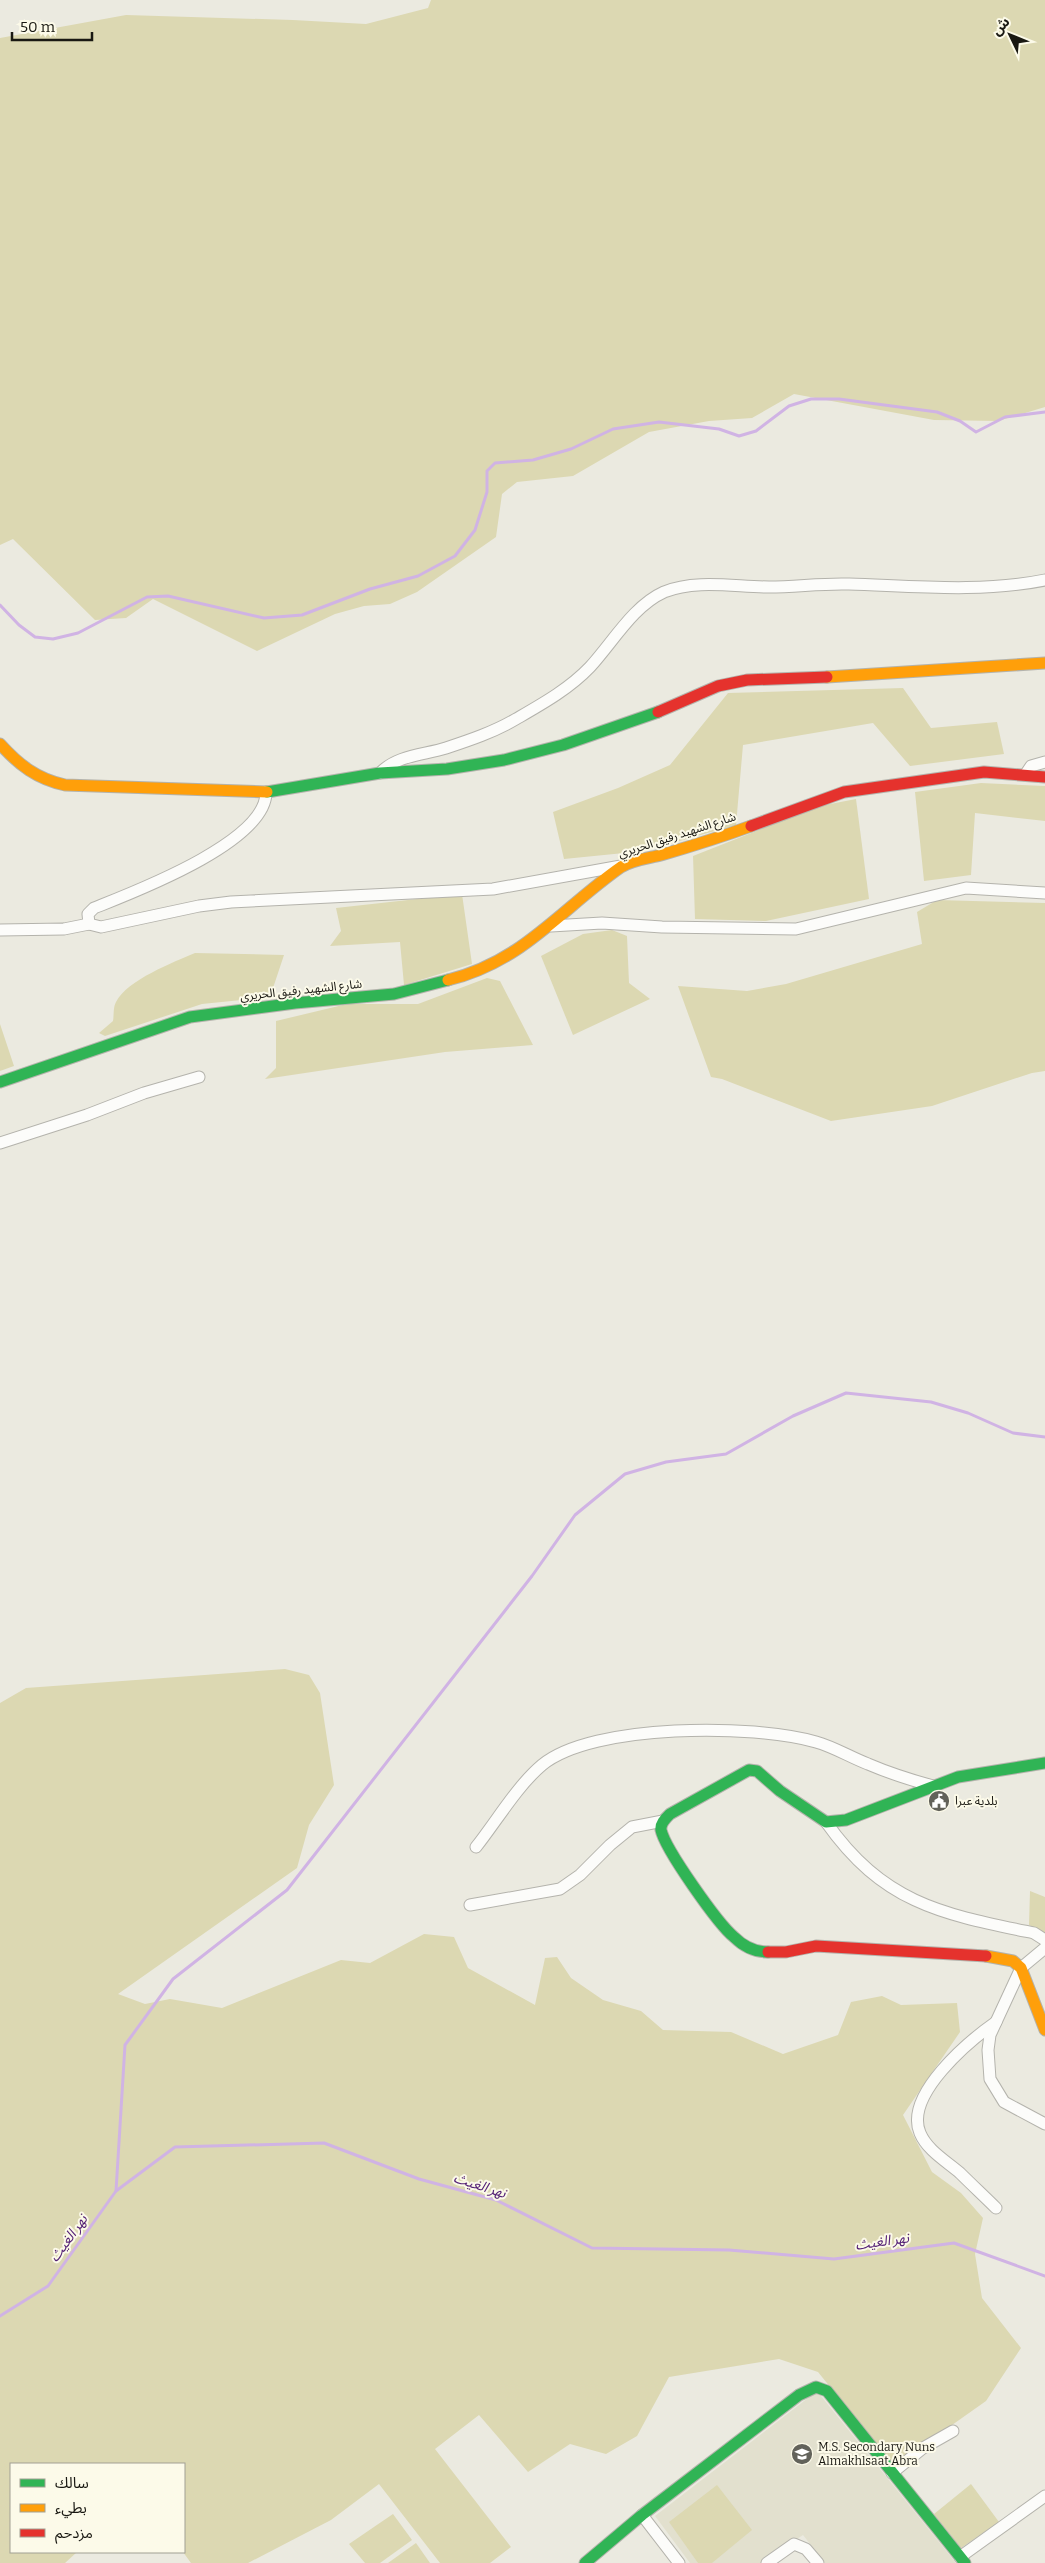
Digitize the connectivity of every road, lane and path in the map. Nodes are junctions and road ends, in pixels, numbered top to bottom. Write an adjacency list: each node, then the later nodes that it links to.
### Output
1 (1045, 580): 5 (street)
2 (1045, 663): 5 (street)
3 (0, 744): 8 (street)
4 (1045, 762): 6 (street)
5 (380, 773): 8 (street)
6 (1025, 775): 7 (street, شارع الشهيد رفيق الحريري); 9 (street, شارع الشهيد رفيق الحريري)
7 (1045, 777)
8 (266, 792): 11 (street)
9 (623, 866): 11 (street); 12 (street, شارع الشهيد رفيق الحريري)
10 (1045, 893): 12 (street)
11 (89, 924): 13 (street)
12 (551, 926): 15 (street, شارع الشهيد رفيق الحريري)
13 (0, 930)
14 (199, 1077): 16 (street)
15 (0, 1082)
16 (0, 1143)
17 (1045, 1763): 18 (street)
18 (933, 1786): 20 (street); 21 (street)
19 (663, 1821): 20 (street); 22 (street); 25 (street)
20 (826, 1822): 23 (street)
21 (476, 1847)
22 (470, 1905)
23 (1045, 1940)
24 (1045, 1948): 25 (street)
25 (1021, 1968): 26 (street); 27 (street)
26 (996, 2022): 28 (street); 29 (street)
27 (1045, 2030)
28 (1045, 2124)
29 (996, 2208)
30 (953, 2431): 31 (street)
31 (892, 2473): 33 (street); 34 (street)
32 (1045, 2496): 34 (street)
33 (642, 2515): 35 (street); 36 (street)
34 (963, 2560)
35 (585, 2563)
36 (679, 2563)
37 (767, 2563): 38 (street)
38 (818, 2563)

